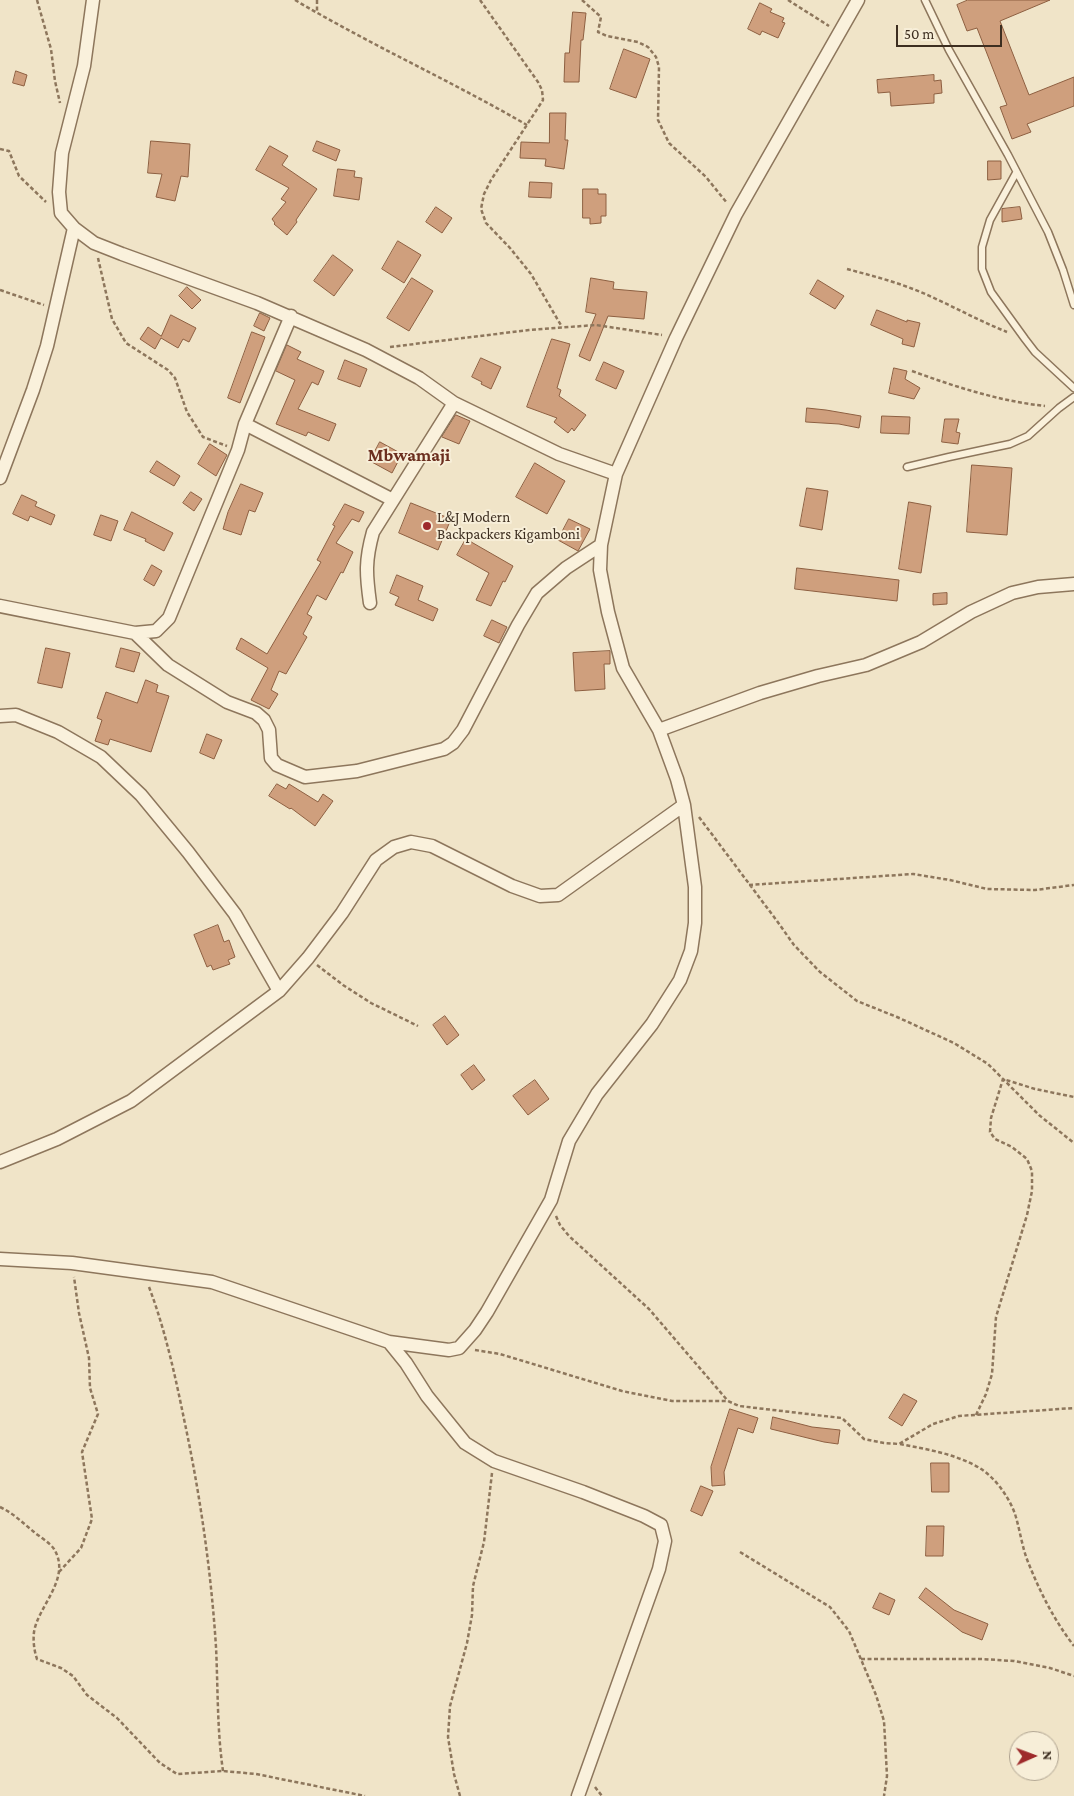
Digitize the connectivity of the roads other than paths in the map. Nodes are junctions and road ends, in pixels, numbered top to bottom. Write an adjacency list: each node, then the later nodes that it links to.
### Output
1 (93, 0): 5 (street)
2 (858, 0): 13 (street)
3 (925, 0): 4 (lane)
4 (1016, 173): 6 (lane); 8 (lane)
5 (74, 228): 7 (street); 14 (street)
6 (1074, 305)
7 (290, 316): 10 (street); 11 (street)
8 (1074, 388)
9 (1074, 397): 12 (lane)
10 (454, 403): 13 (street); 15 (street)
11 (245, 424): 15 (street); 20 (street)
12 (907, 467)
13 (616, 474): 16 (street)
14 (0, 478)
15 (393, 500): 18 (street)
16 (600, 545): 20 (street); 22 (street)
17 (1074, 584): 22 (street)
18 (370, 603)
19 (0, 606): 20 (street)
20 (135, 633)
21 (0, 716): 24 (street)
22 (659, 730): 23 (street)
23 (684, 805): 24 (street); 27 (street)
24 (279, 991): 25 (street)
25 (0, 1162)
26 (0, 1260): 27 (street)
27 (389, 1342): 28 (street)
28 (578, 1796)

